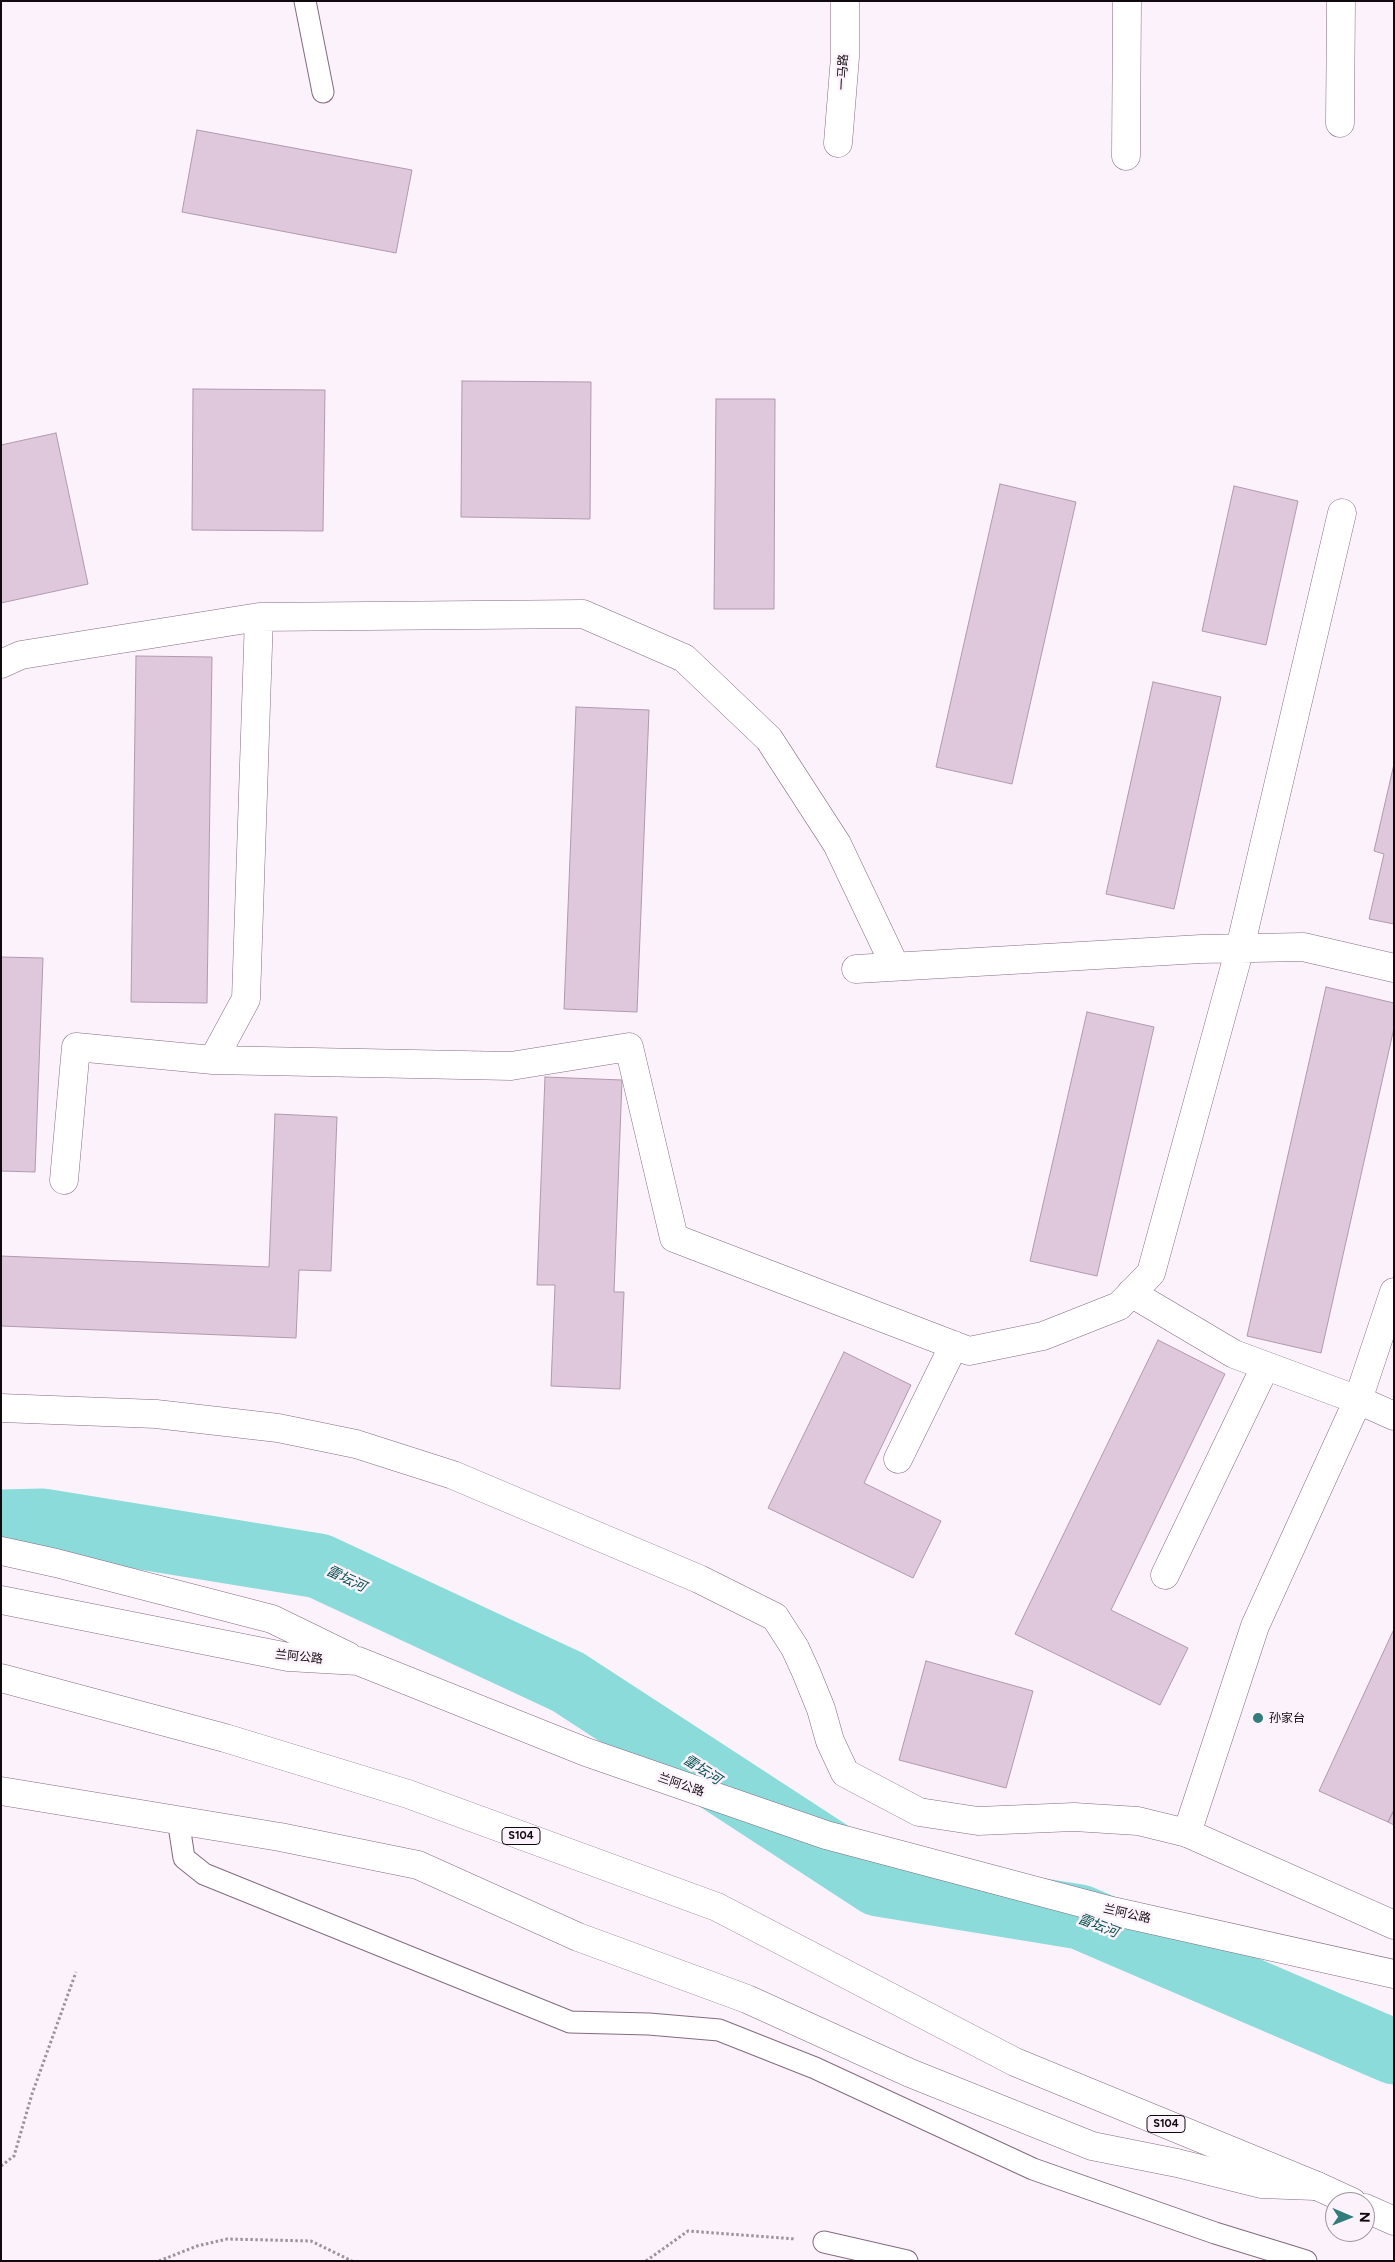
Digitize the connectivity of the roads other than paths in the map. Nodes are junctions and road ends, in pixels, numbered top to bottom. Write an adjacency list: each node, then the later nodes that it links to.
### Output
1 (305, 1): 5 (lane)
2 (844, 1): 7 (main road, 一马路)
3 (1127, 1): 8 (main road)
4 (1341, 1): 6 (main road)
5 (323, 92)
6 (1340, 123)
7 (838, 143)
8 (1126, 156)
9 (1342, 513): 12 (main road)
10 (259, 617): 11 (main road); 13 (main road); 16 (main road)
11 (1, 664)
12 (1240, 948): 13 (main road); 14 (main road); 19 (main road)
13 (895, 966): 15 (main road)
14 (1394, 968)
15 (856, 969)
16 (212, 1060): 17 (main road); 20 (main road)
17 (64, 1180)
18 (1394, 1292): 22 (main road)
19 (1131, 1293): 20 (main road); 21 (main road)
20 (954, 1345): 25 (main road)
21 (1265, 1367): 22 (main road); 27 (main road)
22 (1358, 1400): 24 (main road); 33 (main road)
23 (1, 1408): 33 (main road)
24 (1394, 1416)
25 (898, 1459)
26 (1, 1551): 29 (main road)
27 (1165, 1574)
28 (1, 1600): 29 (main road, 兰阿公路)
29 (358, 1661): 35 (main road, 兰阿公路)
30 (1, 1678): 36 (main road, S104)
31 (1, 1791): 32 (main road)
32 (178, 1819): 36 (main road); 42 (lane)
33 (1187, 1834): 34 (main road)
34 (1394, 1925)
35 (1389, 1972)
36 (1317, 2186): 37 (main road)
37 (1330, 2192)
38 (1375, 2212): 39 (main road)
39 (1394, 2221)
40 (824, 2242): 41 (lane)
41 (907, 2261)
42 (1306, 2261)

